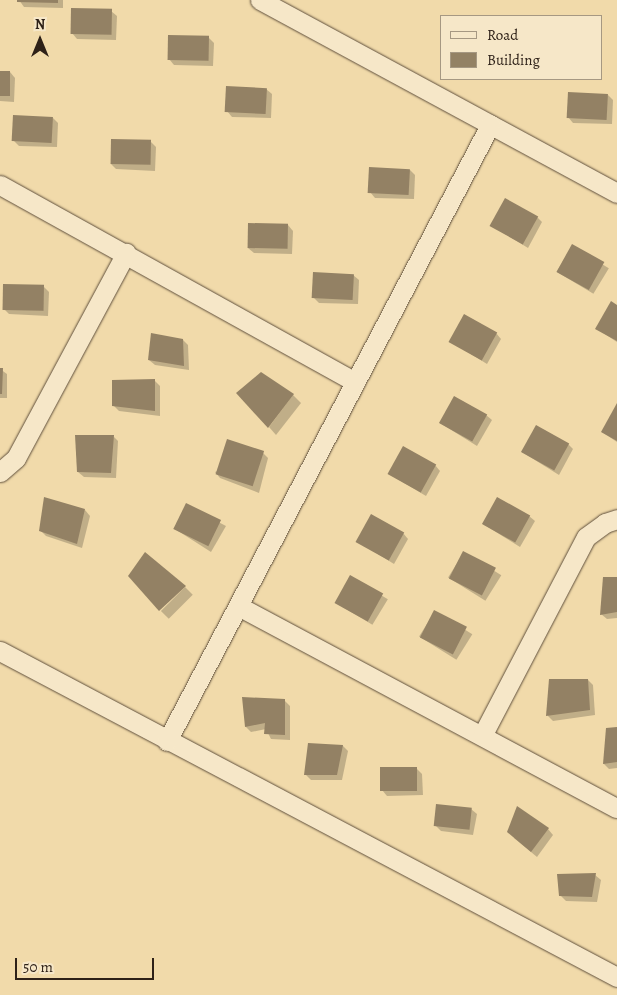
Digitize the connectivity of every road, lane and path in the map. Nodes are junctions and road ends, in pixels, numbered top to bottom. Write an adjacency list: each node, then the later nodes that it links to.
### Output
1 (260, 0): 2 (street)
2 (490, 125): 4 (street); 6 (street)
3 (0, 185): 5 (street)
4 (617, 193)
5 (126, 253): 6 (street); 7 (street)
6 (355, 382): 9 (street)
7 (0, 472)
8 (617, 519): 11 (street)
9 (238, 606): 11 (street); 12 (street)
10 (0, 651): 12 (street)
11 (483, 734): 13 (street)
12 (166, 742): 14 (street)
13 (617, 808)
14 (617, 977)

